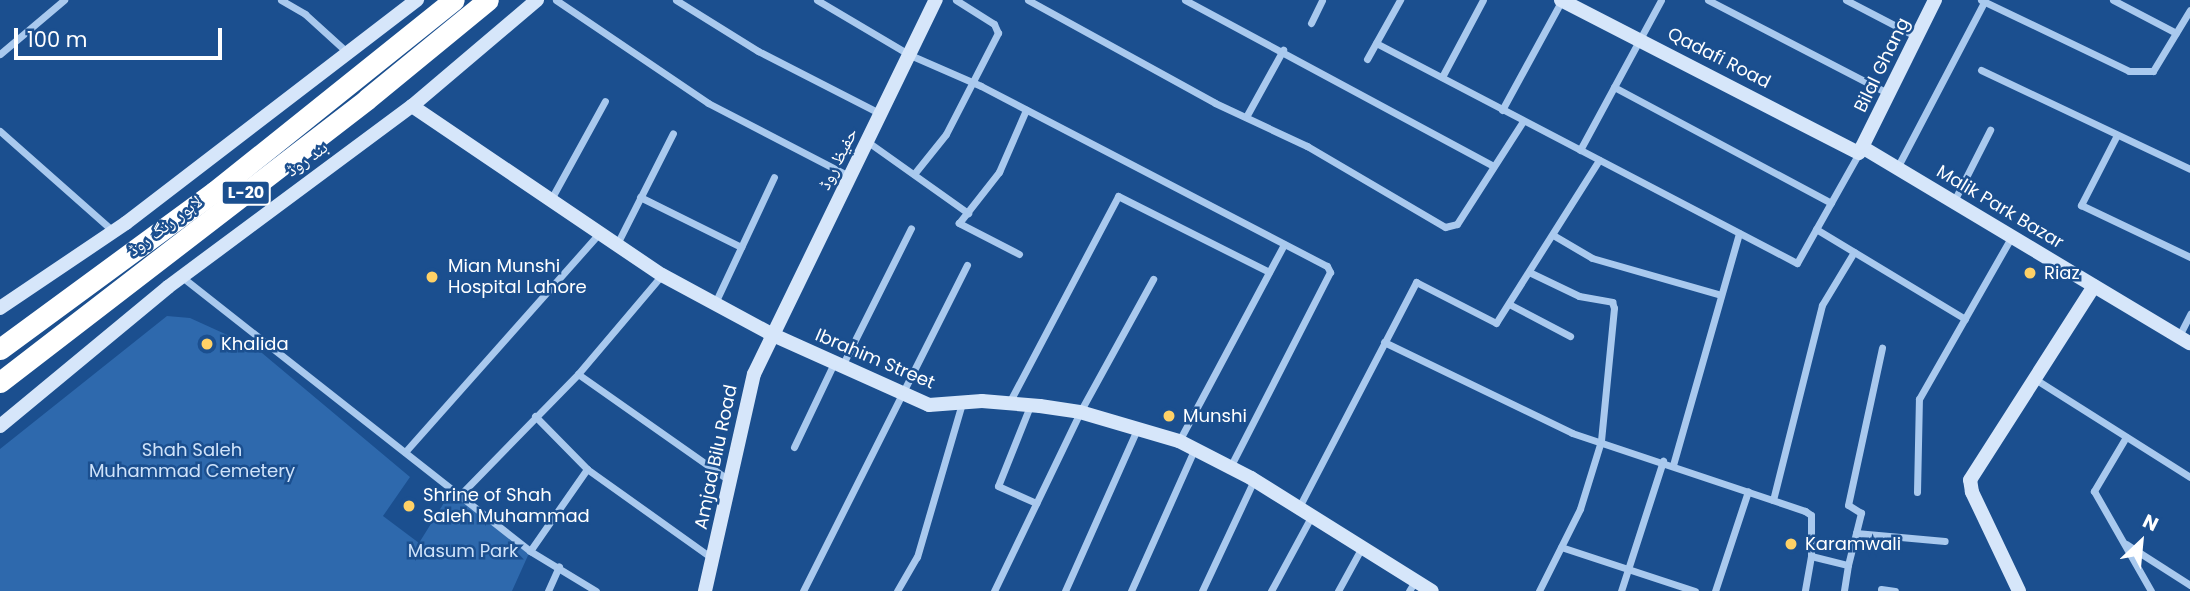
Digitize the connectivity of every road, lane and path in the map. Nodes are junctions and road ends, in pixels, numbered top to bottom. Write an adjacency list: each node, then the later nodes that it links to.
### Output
1 (64, 0): 31 (street)
2 (281, 0): 32 (street)
3 (417, 0): 32 (main road)
4 (454, 0): 97 (highway, لاہور رنگ روڈ / L-20)
5 (488, 0): 101 (highway, لاہور رنگ روڈ / L-20)
6 (537, 0): 41 (main road, بند روڈ)
7 (556, 0): 60 (street)
8 (676, 0): 44 (street)
9 (817, 0): 33 (street)
10 (936, 0): 33 (main road, حفیظ روڈ)
11 (956, 0): 37 (street)
12 (1028, 0): 45 (street)
13 (1185, 0): 30 (street)
14 (1322, 0): 25 (street)
15 (1400, 0): 29 (street)
16 (1483, 0): 36 (street)
17 (1561, 0): 28 (main road, Qadafi Road); 43 (street)
18 (1661, 0): 28 (street)
19 (1708, 0): 39 (street)
20 (1846, 0): 27 (street)
21 (1935, 0): 27 (main road, Bilal Ghang)
22 (2113, 0): 26 (street)
23 (1982, 1): 26 (street); 56 (street)
24 (2190, 10): 26 (street)
25 (1311, 23)
26 (2176, 33)
27 (1917, 37): 39 (main road, Bilal Ghang)
28 (1639, 39): 38 (street); 53 (main road, Qadafi Road)
29 (1376, 43): 34 (street); 36 (street)
30 (1283, 50): 45 (street); 55 (street)
31 (0, 54)
32 (350, 55): 68 (main road)
33 (910, 55): 37 (street); 44 (main road, حفیظ روڈ)
34 (1367, 59)
35 (1982, 70): 50 (street)
36 (1442, 77): 43 (street)
37 (974, 83): 42 (street); 58 (street)
38 (1614, 87): 52 (street); 64 (street)
39 (1889, 94): 53 (main road, Bilal Ghang)
40 (606, 101): 63 (street)
41 (412, 106): 63 (main road, Ibrahim Street); 83 (main road, بند روڈ)
42 (1026, 110): 65 (street); 74 (street)
43 (1503, 110): 46 (street)
44 (881, 114): 51 (main road, حفیظ روڈ)
45 (1246, 117): 55 (street)
46 (1523, 121): 52 (street); 55 (street)
47 (1990, 130): 62 (street)
48 (0, 131): 68 (street)
49 (673, 133): 61 (street)
50 (2117, 135): 57 (street); 78 (street)
51 (868, 142): 58 (street); 60 (main road, حفیظ روڈ)
52 (1580, 150): 54 (street)
53 (1861, 150): 56 (main road, Malik Park Bazar); 64 (street)
54 (1599, 160): 70 (street); 71 (street)
55 (1493, 166)
56 (1897, 168): 62 (main road, Malik Park Bazar)
57 (2190, 169)
58 (914, 174): 65 (street)
59 (774, 177): 75 (street)
60 (851, 177): 92 (main road, حفیظ روڈ)
61 (640, 197): 73 (street); 75 (street)
62 (1954, 201): 72 (main road, Malik Park Bazar)
63 (550, 202): 69 (main road, Ibrahim Street)
64 (1830, 203): 67 (street)
65 (968, 213): 77 (street)
66 (911, 228): 98 (street)
67 (1816, 229): 70 (street); 76 (street)
68 (114, 231): 89 (main road)
69 (600, 232): 73 (main road, Ibrahim Street); 115 (street)
70 (1739, 233): 86 (street)
71 (1553, 235): 81 (street); 86 (street)
72 (2012, 236): 85 (main road, Malik Park Bazar); 91 (street)
73 (617, 244): 82 (main road, Ibrahim Street)
74 (1284, 244): 80 (street); 118 (street)
75 (741, 247): 88 (street)
76 (1854, 253): 91 (street); 126 (street)
77 (1018, 254)
78 (2190, 257)
79 (967, 265): 102 (street)
80 (1269, 272): 104 (street); 111 (street)
81 (1529, 272): 87 (street); 112 (street)
82 (662, 275): 88 (main road, Ibrahim Street); 99 (street)
83 (181, 277): 108 (main road, بند روڈ); 115 (street)
84 (1153, 279): 106 (street)
85 (2094, 286): 94 (main road, Malik Park Bazar); 100 (main road)
86 (1721, 295): 117 (street)
87 (1509, 304): 93 (street); 95 (street)
88 (713, 306): 92 (main road, Ibrahim Street)
89 (0, 308)
90 (2190, 314): 94 (street)
91 (1965, 319): 124 (street)
92 (771, 334): 98 (main road, Ibrahim Street); 122 (main road, Amjad Bilu Road)
93 (1570, 336)
94 (2184, 340)
95 (1384, 342): 112 (street); 128 (street)
96 (1882, 348): 129 (street)
97 (0, 349)
98 (838, 365): 102 (main road, Ibrahim Street); 113 (street)
99 (578, 374): 107 (street); 122 (street)
100 (2035, 379): 110 (street); 162 (main road)
101 (0, 382)
102 (903, 394): 103 (main road, Ibrahim Street); 146 (street)
103 (962, 402): 104 (main road, Ibrahim Street); 147 (street)
104 (1009, 404): 105 (main road, Ibrahim Street)
105 (1030, 405): 106 (main road, Ibrahim Street); 127 (street)
106 (1080, 412): 109 (main road, Ibrahim Street); 127 (street)
107 (535, 416): 119 (street); 125 (street)
108 (0, 426)
109 (1137, 429): 111 (main road, Ibrahim Street); 149 (street)
110 (2126, 437): 120 (street); 131 (street)
111 (1179, 441): 114 (main road, Ibrahim Street)
112 (1601, 441): 116 (street); 132 (street)
113 (794, 447)
114 (1194, 450): 118 (main road, Ibrahim Street); 150 (street)
115 (405, 452): 125 (street)
116 (1663, 461): 117 (street); 139 (street)
117 (1673, 465): 123 (street)
118 (1230, 468): 121 (main road, Ibrahim Street)
119 (587, 469): 134 (street); 136 (street)
120 (2190, 477)
121 (1254, 480): 128 (main road, Ibrahim Street); 151 (street)
122 (729, 481): 136 (main road, Amjad Bilu Road)
123 (1748, 491): 126 (street); 158 (street)
124 (1917, 492)
125 (461, 494): 134 (street)
126 (1773, 500): 135 (street)
127 (1036, 503): 148 (street)
128 (1304, 513): 133 (main road, Ibrahim Street); 152 (street)
129 (1856, 533): 130 (street); 137 (street)
130 (1945, 541)
131 (2125, 544): 140 (street); 163 (street)
132 (1561, 547): 139 (street); 155 (street)
133 (1361, 549): 141 (main road, Ibrahim Street); 153 (street)
134 (530, 551): 138 (street)
135 (1811, 556): 137 (street); 159 (street)
136 (713, 559): 145 (main road, Amjad Bilu Road)
137 (1848, 565): 160 (street)
138 (559, 566): 143 (street); 144 (street)
139 (1628, 569): 156 (street); 157 (street)
140 (2190, 585)
141 (1412, 586): 154 (main road, Ibrahim Street)
142 (1881, 589): 161 (street)
143 (548, 591)
144 (596, 591)
145 (705, 591)
146 (803, 591)
147 (897, 591)
148 (994, 591)
149 (1065, 591)
150 (1131, 591)
151 (1202, 591)
152 (1270, 591)
153 (1338, 591)
154 (1432, 591)
155 (1539, 591)
156 (1620, 591)
157 (1695, 591)
158 (1715, 591)
159 (1805, 591)
160 (1844, 591)
161 (1895, 591)
162 (2019, 591)
163 (2151, 591)

